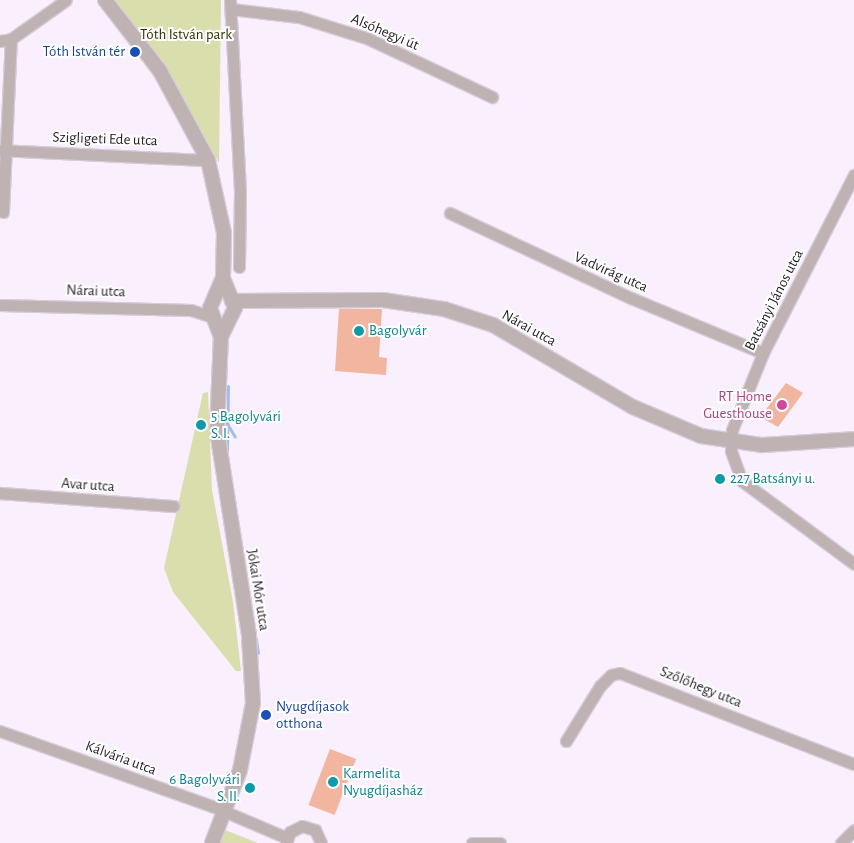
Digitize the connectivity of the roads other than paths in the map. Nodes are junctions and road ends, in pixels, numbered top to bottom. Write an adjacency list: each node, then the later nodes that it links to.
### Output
1 (66, 0): 4 (street)
2 (104, 0): 7 (street)
3 (231, 4): 5 (street, Alsóhegyi út); 11 (street, Alsóhegyi út)
4 (6, 40): 6 (street)
5 (492, 97)
6 (3, 150): 7 (street, Szigligeti Ede utca); 9 (street)
7 (208, 160): 12 (street)
8 (854, 176): 19 (street, Batsányi János utca)
9 (3, 212)
10 (450, 213): 19 (street, Vadvirág utca)
11 (239, 267)
12 (223, 278): 13 (street); 15 (street)
13 (212, 301): 15 (street); 16 (street, Nárai utca); 17 (street, Jókai Mór utca)
14 (0, 305): 16 (street, Nárai utca)
15 (232, 307): 17 (street); 18 (street, Jókai Mór utca); 21 (street, Nárai utca)
16 (191, 310): 17 (street, Nárai utca)
17 (214, 317): 18 (street, Jókai Mór utca)
18 (221, 338): 28 (street, Jókai Mór utca)
19 (763, 353): 21 (street, Batsányi János utca)
20 (854, 439): 21 (street, Nárai utca)
21 (731, 441): 24 (street)
22 (0, 493): 23 (street, Avar utca)
23 (174, 506)
24 (854, 564)
25 (0, 731): 28 (street, Kálvária utca)
26 (566, 741): 27 (street, Szőlőhegy utca)
27 (854, 764)
28 (224, 812): 30 (street, Kálvária utca); 31 (street, Jókai Mór utca)
29 (854, 830): 35 (street)
30 (286, 840): 32 (street)
31 (212, 843)
32 (321, 843)
33 (472, 843): 34 (street)
34 (500, 843)
35 (841, 843)

